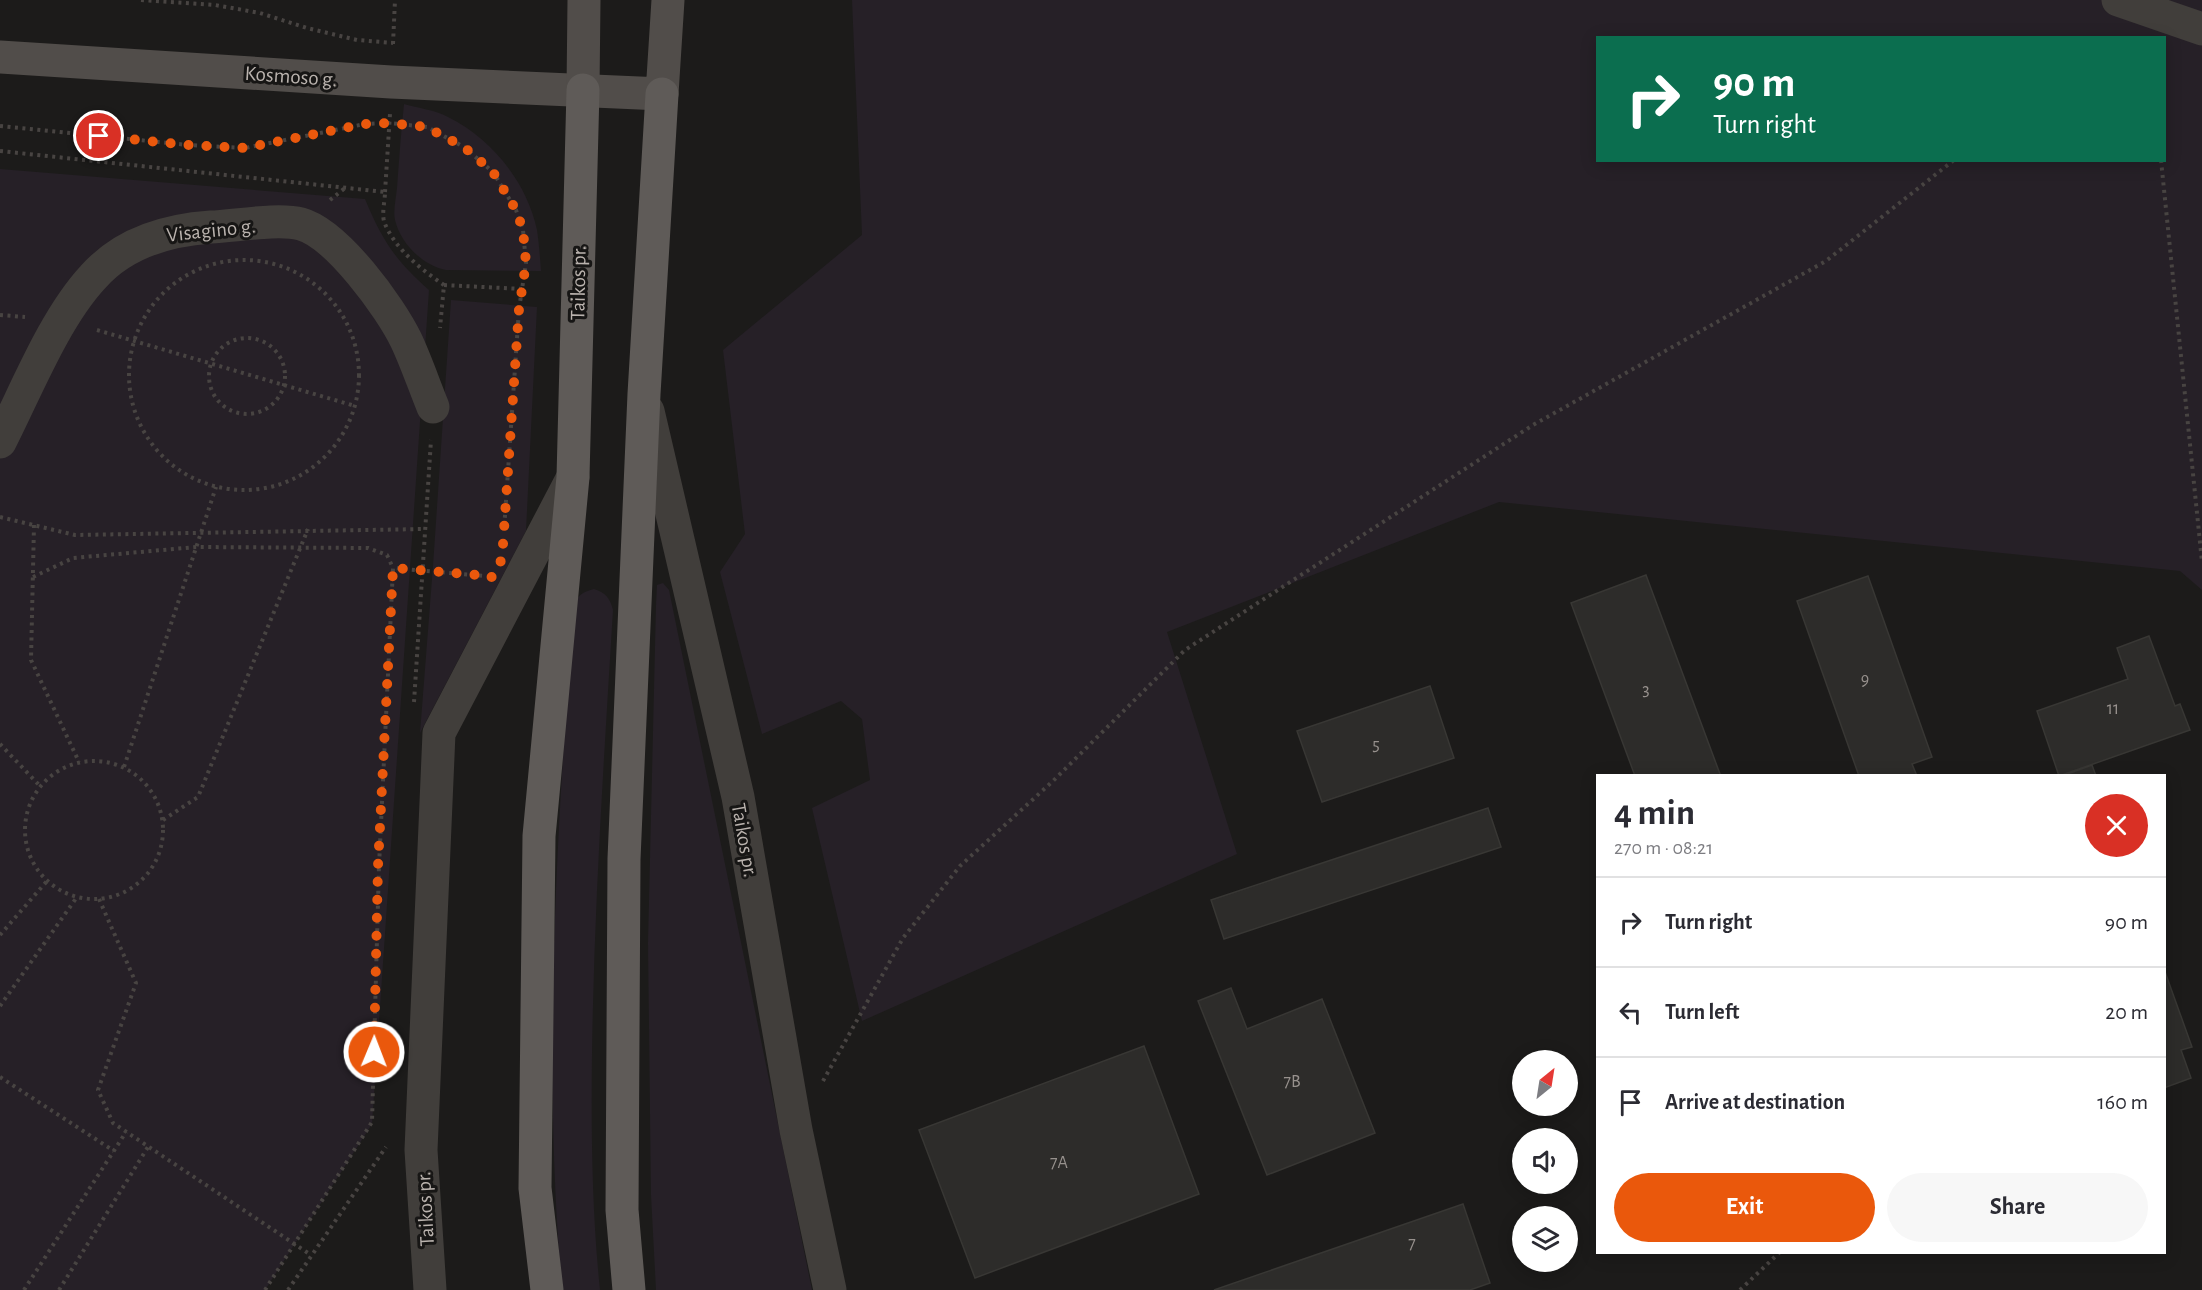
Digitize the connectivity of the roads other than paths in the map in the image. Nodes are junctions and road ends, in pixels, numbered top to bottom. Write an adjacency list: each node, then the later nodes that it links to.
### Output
1 (584, 0): 6 (main road, Taikos pr.)
2 (668, 0): 7 (main road, Taikos pr.)
3 (2118, 0): 4 (street)
4 (2202, 29)
5 (0, 57): 6 (main road, Kosmoso g.)
6 (583, 90): 7 (main road); 11 (main road, Taikos pr.)
7 (662, 94): 8 (main road, Taikos pr.)
8 (644, 394): 14 (main road, Taikos pr.); 15 (street, Taikos pr.)
9 (433, 407): 10 (street, Visagino g.)
10 (0, 442)
11 (573, 477): 12 (street, Taikos pr.); 13 (main road, Taikos pr.)
12 (430, 1290)
13 (547, 1290)
14 (629, 1290)
15 (830, 1290)

